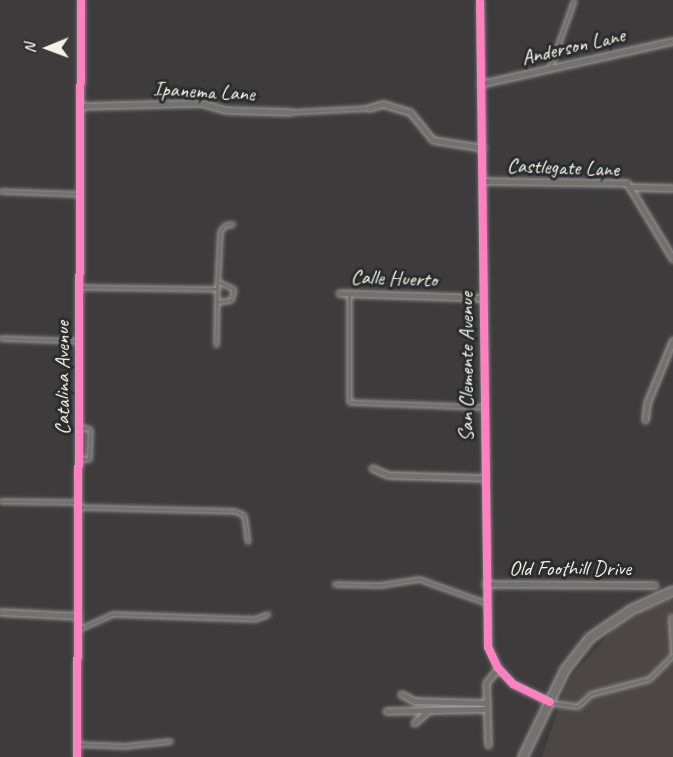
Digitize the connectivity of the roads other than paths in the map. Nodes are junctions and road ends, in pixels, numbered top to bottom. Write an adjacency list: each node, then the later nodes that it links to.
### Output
1 (81, 0): 7 (street, Catalina Avenue)
2 (480, 0): 6 (street, San Clemente Avenue)
3 (574, 0): 5 (lane)
4 (673, 40): 5 (street, Anderson Lane)
5 (550, 69): 6 (street, Anderson Lane)
6 (480, 84): 10 (street, San Clemente Avenue)
7 (81, 106): 9 (street, Ipanema Lane); 15 (street, Catalina Avenue)
8 (369, 108): 9 (lane); 10 (street)
9 (290, 112)
10 (483, 148): 11 (street, San Clemente Avenue)
11 (482, 181): 12 (street, Castlegate Lane); 23 (street, San Clemente Avenue)
12 (629, 187): 13 (street); 17 (street, Castlegate Lane)
13 (673, 188)
14 (0, 191): 15 (lane)
15 (81, 194): 19 (street, Catalina Avenue)
16 (232, 224): 18 (lane)
17 (673, 259)
18 (218, 282): 20 (lane); 24 (lane)
19 (81, 287): 20 (lane); 27 (street, Catalina Avenue)
20 (217, 289): 24 (lane)
21 (339, 293): 22 (street, Calle Huerto)
22 (349, 293): 23 (street, Calle Huerto); 29 (lane)
23 (483, 298): 29 (street, San Clemente Avenue)
24 (217, 302): 28 (lane)
25 (0, 338): 27 (lane)
26 (673, 340): 30 (street)
27 (81, 341): 31 (street, Catalina Avenue)
28 (216, 345)
29 (484, 407): 34 (street, San Clemente Avenue)
30 (645, 420)
31 (80, 427): 32 (street, Catalina Avenue); 32 (lane)
32 (80, 459): 36 (street, Catalina Avenue)
33 (372, 468): 34 (street)
34 (484, 478): 39 (street, San Clemente Avenue)
35 (0, 501): 36 (lane)
36 (79, 505): 37 (lane); 45 (street, Catalina Avenue)
37 (248, 542)
38 (334, 584): 42 (lane)
39 (485, 584): 40 (street, Old Foothill Drive); 42 (street, San Clemente Avenue)
40 (655, 585)
41 (673, 591): 51 (main road)
42 (486, 603): 49 (street, San Clemente Avenue)
43 (0, 612): 45 (street)
44 (268, 614): 47 (lane)
45 (79, 616): 47 (street, Catalina Avenue)
46 (671, 616): 48 (lane)
47 (79, 629): 57 (street, Catalina Avenue)
48 (673, 654): 51 (lane)
49 (498, 668): 51 (street, San Clemente Avenue); 52 (street)
50 (401, 694): 52 (street)
51 (550, 702): 60 (main road)
52 (487, 706): 53 (street); 58 (street)
53 (429, 710): 54 (street); 55 (street)
54 (386, 711)
55 (414, 723)
56 (171, 741): 57 (lane)
57 (77, 744): 59 (street, Catalina Avenue)
58 (488, 745)
59 (77, 757)
60 (523, 757)

